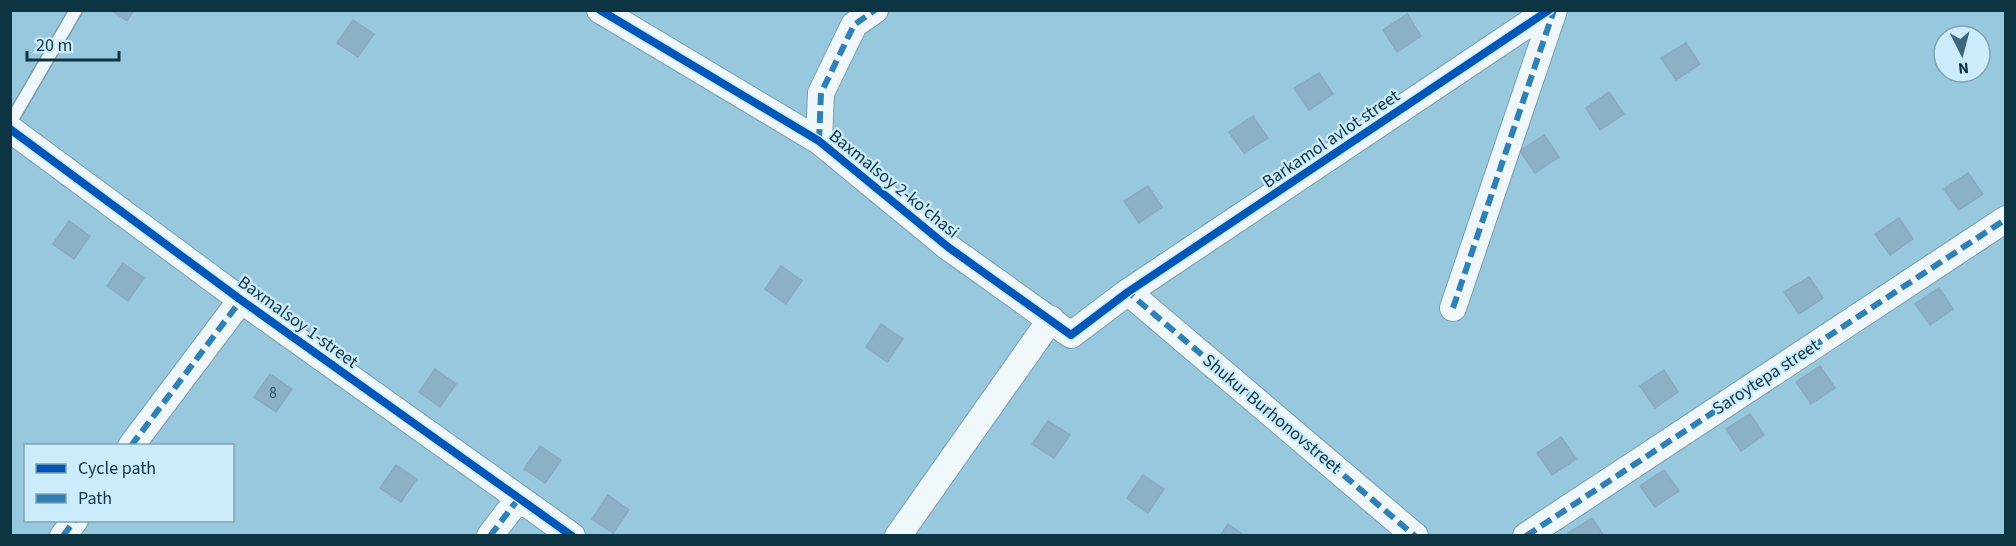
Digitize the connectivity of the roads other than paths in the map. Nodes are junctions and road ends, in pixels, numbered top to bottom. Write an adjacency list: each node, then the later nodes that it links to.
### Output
1 (76, 10): 6 (lane)
2 (600, 10): 8 (street, Baxmalsoy 2-ko'chasi)
3 (874, 10): 8 (street)
4 (1550, 10): 10 (street, Barkamol avlot street)
5 (1554, 10): 12 (street)
6 (10, 123)
7 (10, 129): 11 (street, Baxmalsoy 1-street)
8 (819, 141): 13 (street, Baxmalsoy 2-ko'chasi)
9 (2006, 219): 22 (street, Saroytepa street)
10 (1128, 292): 13 (street, Baxmalsoy 2-ko'chasi); 21 (street, Shukur Burhonovstreet)
11 (241, 300): 14 (street); 15 (street, Baxmalsoy 1-street)
12 (1453, 308)
13 (1051, 319): 20 (street)
14 (133, 444)
15 (519, 498): 18 (street); 19 (street, Baxmalsoy 1-street)
16 (74, 522): 17 (street)
17 (63, 536)
18 (490, 536)
19 (572, 536)
20 (898, 536)
21 (1415, 536)
22 (1526, 536)

